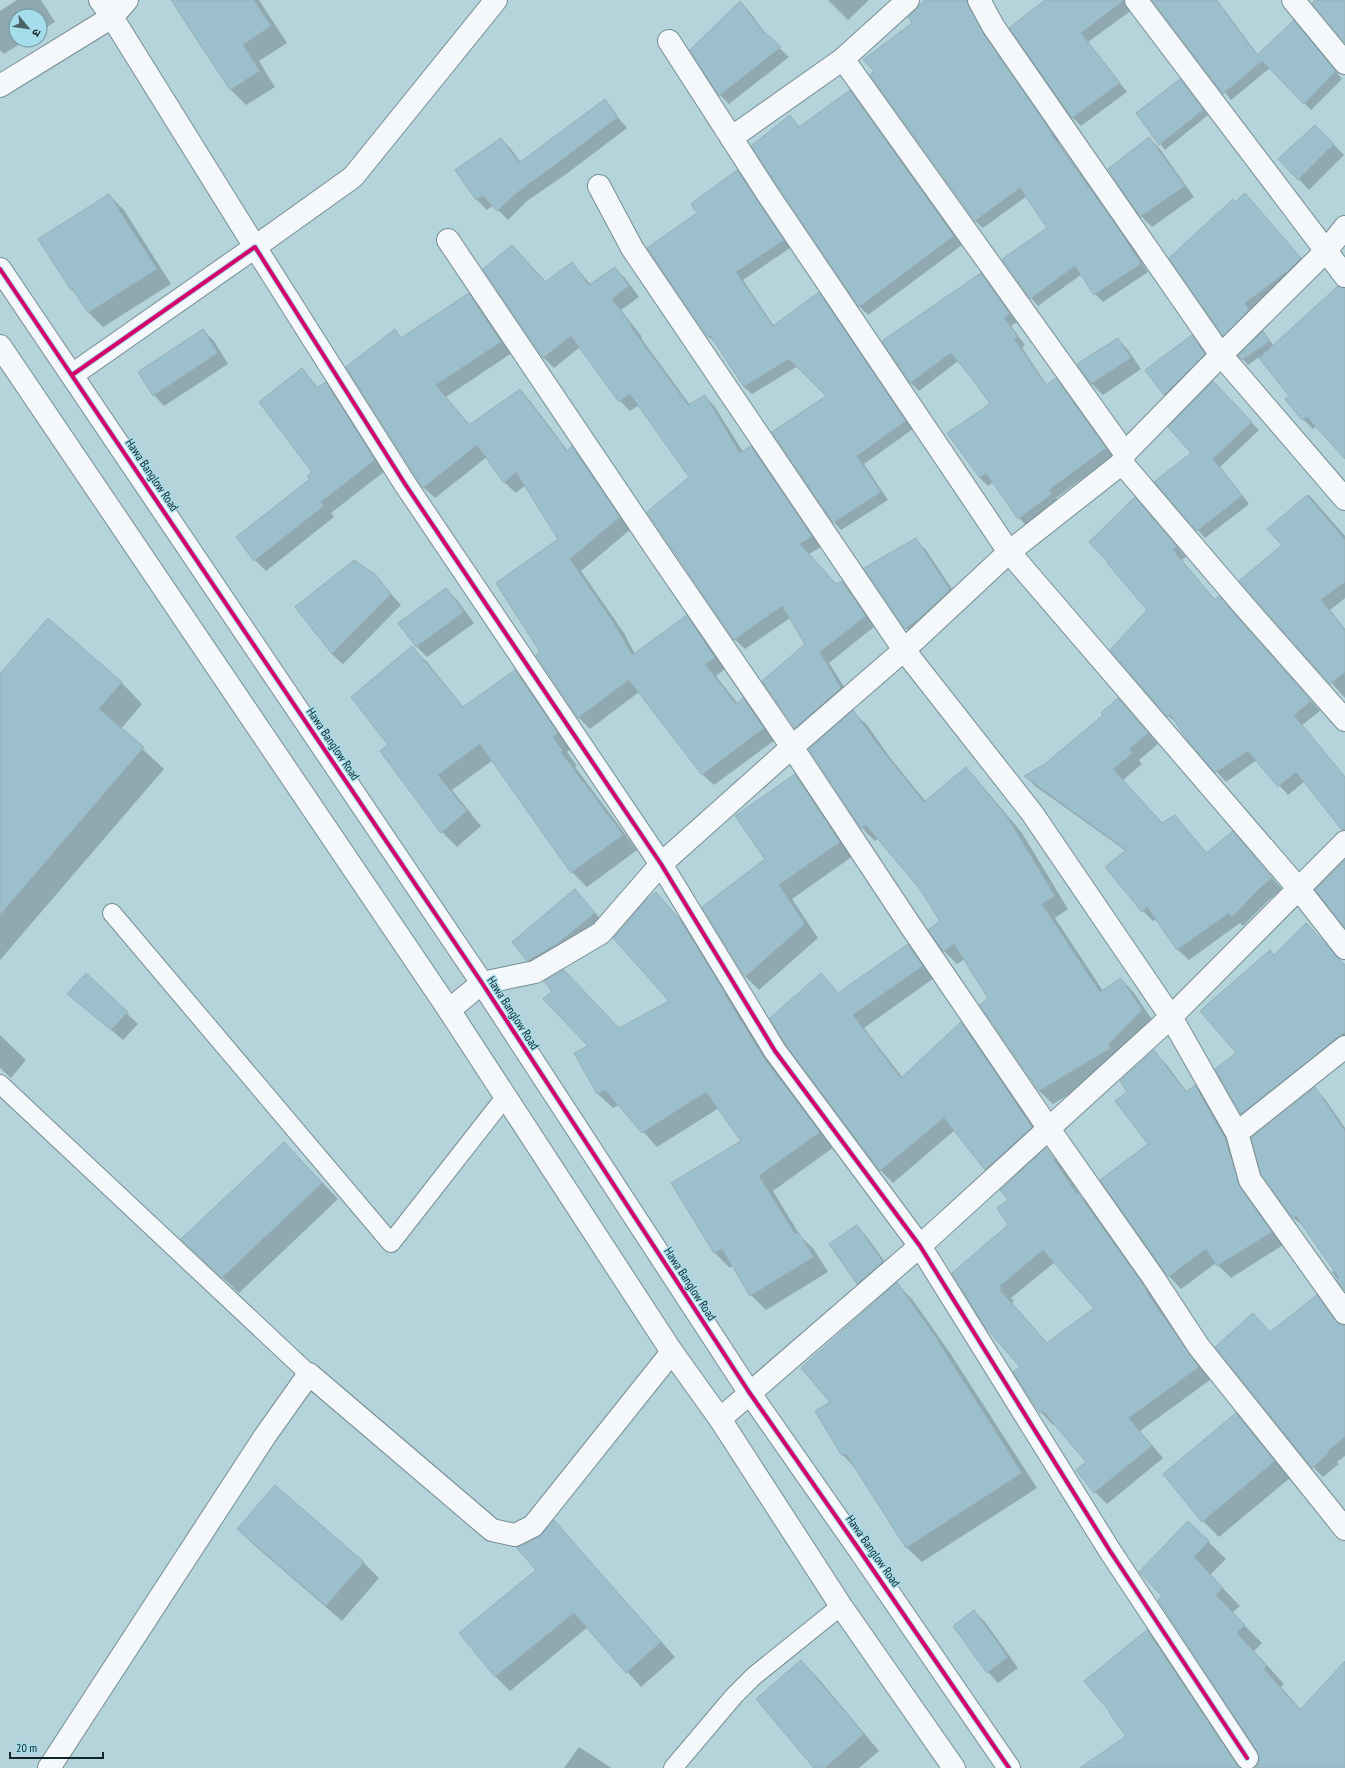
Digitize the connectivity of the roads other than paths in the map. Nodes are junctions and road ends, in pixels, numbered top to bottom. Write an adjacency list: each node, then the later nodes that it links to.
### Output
1 (127, 0): 7 (street)
2 (496, 0): 16 (street)
3 (908, 0): 9 (street)
4 (978, 0): 21 (street)
5 (1136, 0): 17 (street)
6 (1293, 0): 10 (street)
7 (106, 9): 11 (street); 16 (street)
8 (669, 41): 12 (street)
9 (842, 59): 12 (street); 23 (street)
10 (1345, 63)
11 (0, 86)
12 (731, 138): 25 (street)
13 (599, 186): 26 (street)
14 (1345, 227): 17 (street)
15 (448, 240): 28 (street)
16 (255, 247): 22 (street); 30 (street)
17 (1326, 251): 19 (street); 21 (street)
18 (0, 269): 22 (street, Hawa Banglow Road)
19 (1345, 276)
20 (0, 346): 35 (street)
21 (1221, 355): 23 (street); 24 (street)
22 (72, 375): 34 (street, Hawa Banglow Road)
23 (1123, 458): 25 (street); 27 (street)
24 (1345, 499)
25 (1009, 552): 26 (street); 31 (street)
26 (904, 650): 28 (street); 36 (street)
27 (1345, 720)
28 (792, 747): 30 (street); 40 (street)
29 (1345, 842): 31 (street)
30 (661, 864): 34 (street); 42 (street)
31 (1298, 888): 33 (street); 36 (street)
32 (112, 913): 39 (lane)
33 (1345, 948)
34 (482, 983): 35 (street); 46 (street, Hawa Banglow Road)
35 (449, 1010): 39 (street)
36 (1172, 1017): 40 (street); 41 (street)
37 (1345, 1047): 41 (street)
38 (0, 1084): 45 (lane)
39 (506, 1096): 44 (street)
40 (1049, 1129): 42 (street); 48 (street)
41 (1237, 1133): 43 (street)
42 (920, 1246): 46 (street); 50 (street)
43 (1345, 1313)
44 (672, 1352): 45 (street); 47 (street)
45 (309, 1374): 51 (street)
46 (749, 1392): 47 (street); 54 (street, Hawa Banglow Road)
47 (720, 1419): 49 (street)
48 (1345, 1530)
49 (841, 1606): 52 (lane); 53 (street)
50 (1247, 1758)
51 (49, 1768)
52 (673, 1768)
53 (954, 1768)
54 (1009, 1768)

